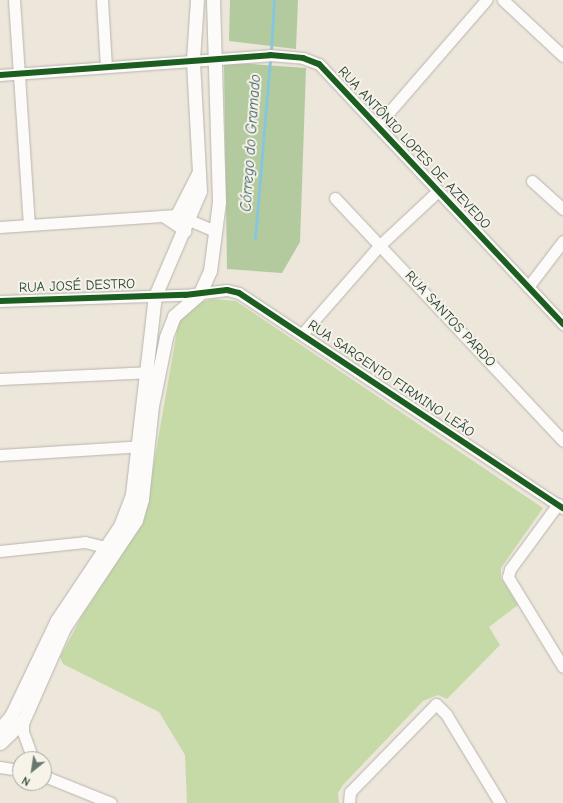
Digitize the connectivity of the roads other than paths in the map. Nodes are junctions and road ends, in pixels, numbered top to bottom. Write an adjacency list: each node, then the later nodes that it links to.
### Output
1 (14, 0): 11 (street)
2 (102, 0): 10 (street)
3 (197, 0): 6 (main road); 9 (main road)
4 (486, 0): 13 (street)
5 (503, 0): 7 (street)
6 (213, 1): 8 (main road)
7 (563, 56)
8 (215, 57): 9 (street, RUA ANTÔNIO LOPES DE AZEVEDO); 13 (street, RUA ANTÔNIO LOPES DE AZEVEDO); 22 (main road)
9 (193, 60): 10 (street, RUA ANTÔNIO LOPES DE AZEVEDO); 19 (main road)
10 (106, 67): 11 (street, RUA ANTÔNIO LOPES DE AZEVEDO)
11 (18, 74): 12 (street, RUA ANTÔNIO LOPES DE AZEVEDO); 20 (street)
12 (0, 75)
13 (377, 126): 15 (street, RUA ANTÔNIO LOPES DE AZEVEDO)
14 (532, 181): 17 (street)
15 (438, 190): 24 (street); 25 (street, RUA ANTÔNIO LOPES DE AZEVEDO)
16 (335, 198): 24 (street, RUA SANTOS PARDO)
17 (563, 209)
18 (163, 216): 19 (street); 19 (street); 20 (street)
19 (184, 222): 22 (street); 27 (main road)
20 (29, 225): 21 (street)
21 (0, 227)
22 (215, 231): 26 (main road)
23 (563, 241): 25 (street)
24 (380, 245): 30 (street); 34 (street, RUA SANTOS PARDO)
25 (528, 287): 29 (street, RUA ANTÔNIO LOPES DE AZEVEDO)
26 (200, 293): 27 (street, RUA SARGENTO FIRMINO LEÃO); 30 (street, RUA SARGENTO FIRMINO LEÃO); 32 (main road)
27 (155, 296): 28 (street, RUA JOSÉ DESTRO); 31 (main road)
28 (0, 301)
29 (563, 324)
30 (302, 334): 37 (street, RUA SARGENTO FIRMINO LEÃO)
31 (146, 371): 32 (street); 33 (street); 35 (main road)
32 (159, 372): 35 (main road)
33 (0, 379)
34 (563, 441)
35 (143, 446): 36 (street); 38 (main road); 41 (main road)
36 (0, 455)
37 (560, 506): 40 (street)
38 (105, 547): 39 (street); 41 (main road)
39 (0, 551)
40 (563, 667)
41 (21, 715): 42 (main road); 43 (main road); 44 (street)
42 (0, 730)
43 (0, 743)
44 (31, 751)
45 (0, 767): 46 (street)
46 (12, 769)
47 (52, 778): 49 (street)
48 (349, 800): 50 (street)
49 (111, 803)
50 (500, 803)

